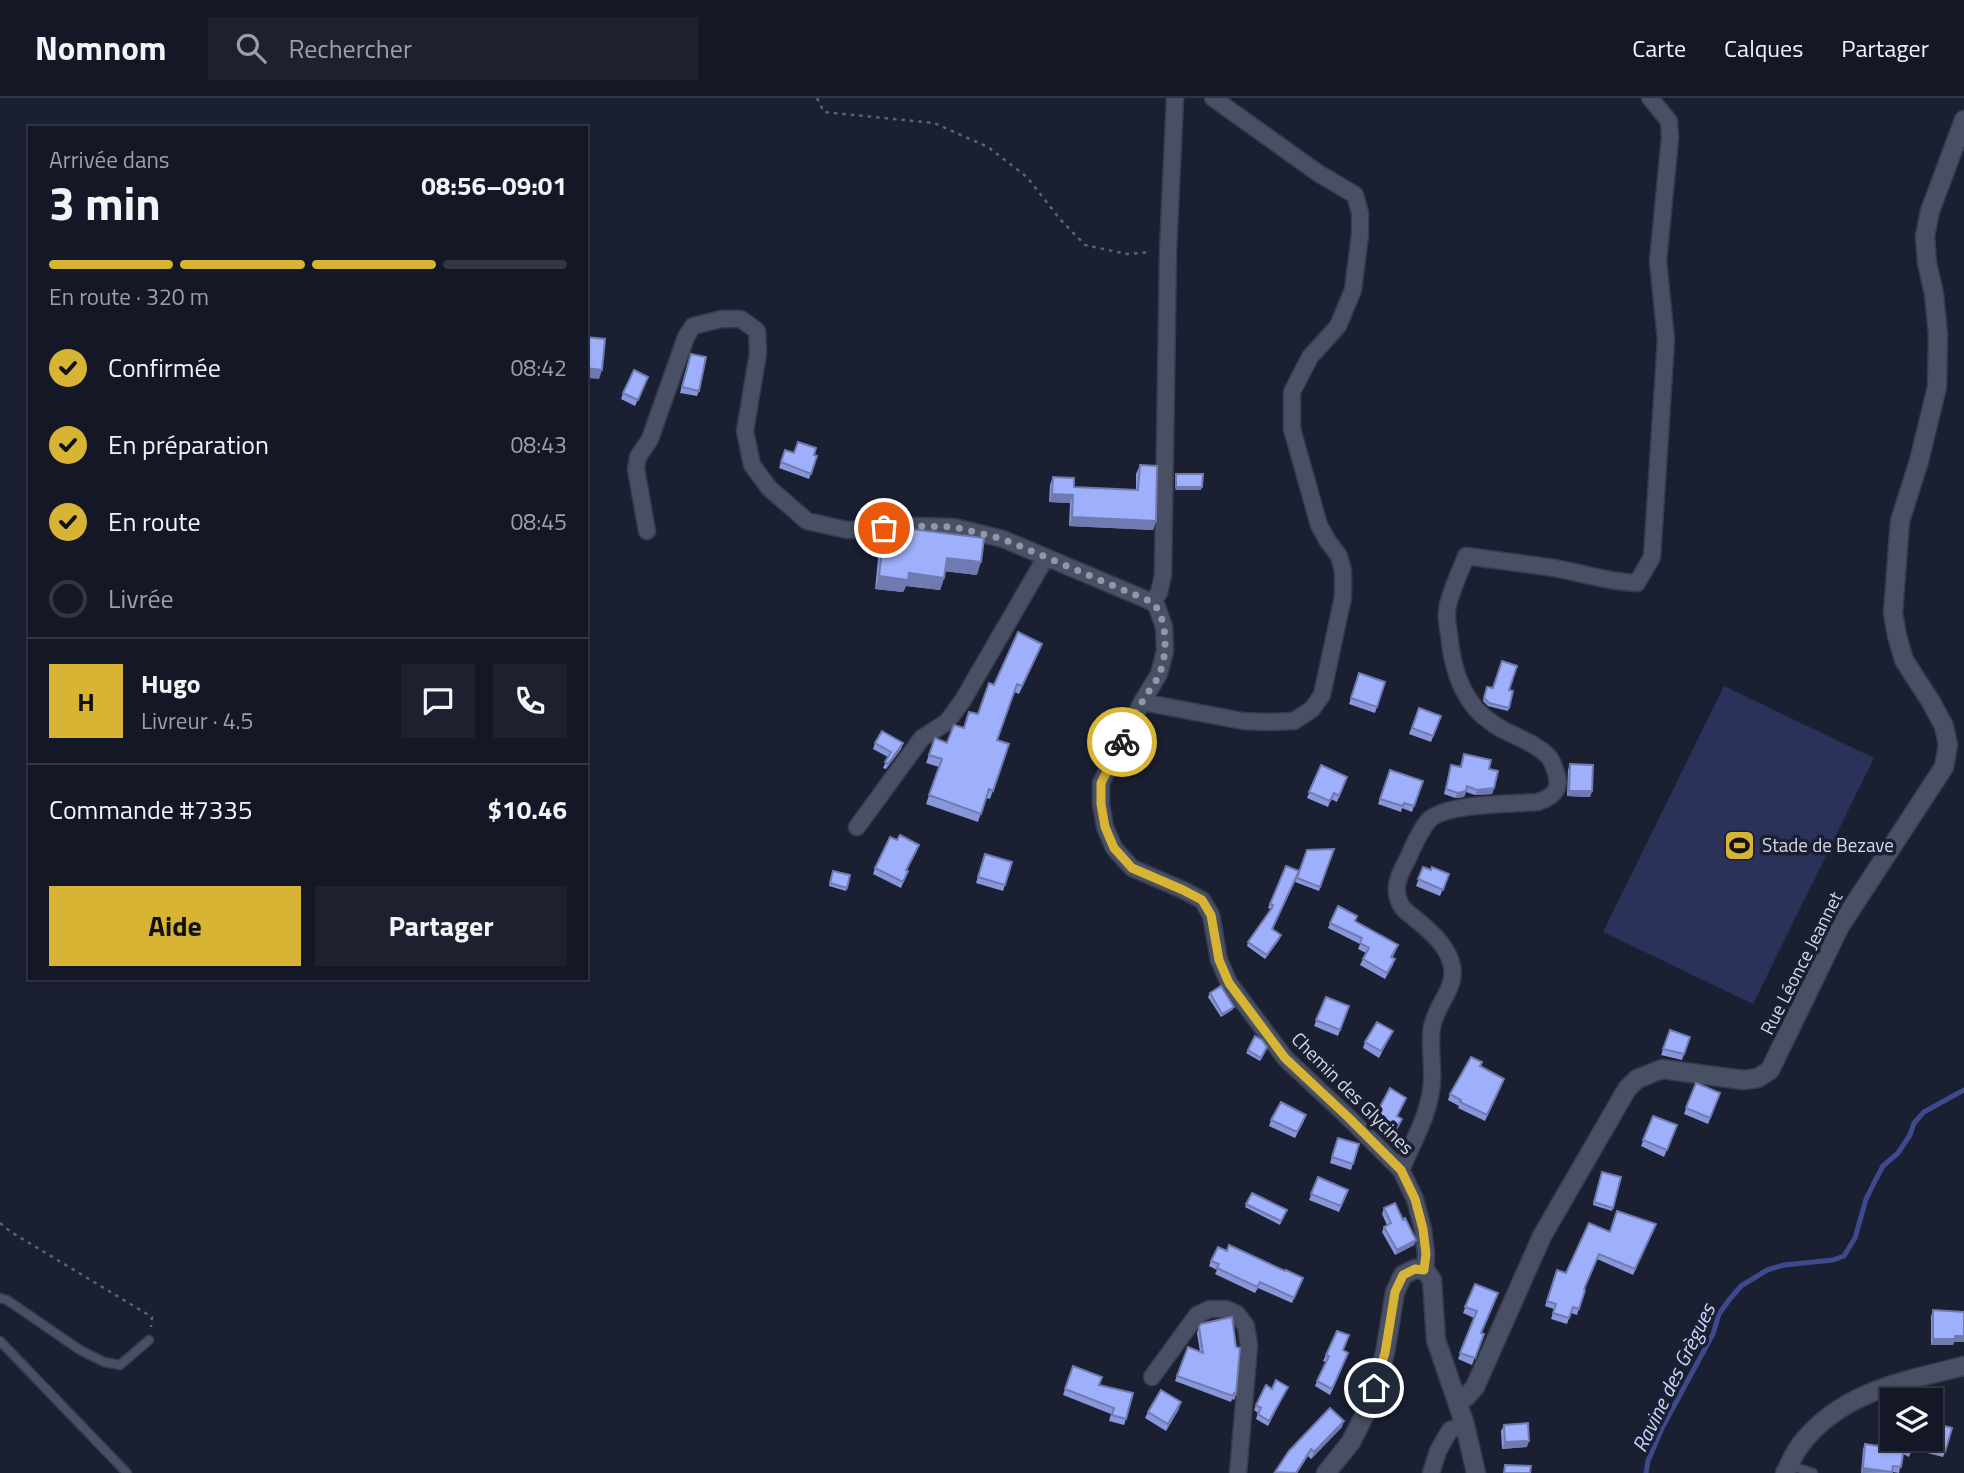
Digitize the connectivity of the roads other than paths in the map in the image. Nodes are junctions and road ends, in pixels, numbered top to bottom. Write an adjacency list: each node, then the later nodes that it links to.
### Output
1 (1175, 98): 7 (street)
2 (1213, 98): 8 (street)
3 (1650, 98): 10 (street)
4 (1964, 120): 17 (street, Rue Léonce Jeannet)
5 (647, 531): 6 (street)
6 (1046, 557): 7 (street); 9 (street)
7 (1152, 602): 8 (street, Chemin des Glycines)
8 (1142, 702): 10 (street, Chemin des Glycines)
9 (857, 827)
10 (1401, 1170): 11 (street, Chemin des Glycines)
11 (1424, 1270): 17 (street); 22 (street)
12 (0, 1298): 13 (lane)
13 (149, 1340)
14 (0, 1341): 20 (lane)
15 (1964, 1366): 19 (street)
16 (1152, 1377): 21 (street)
17 (1457, 1402): 18 (street)
18 (1465, 1425): 23 (street); 24 (street)
19 (1787, 1469): 25 (lane)
20 (127, 1473)
21 (1238, 1473)
22 (1326, 1473)
23 (1431, 1473)
24 (1476, 1473)
25 (1813, 1473)

